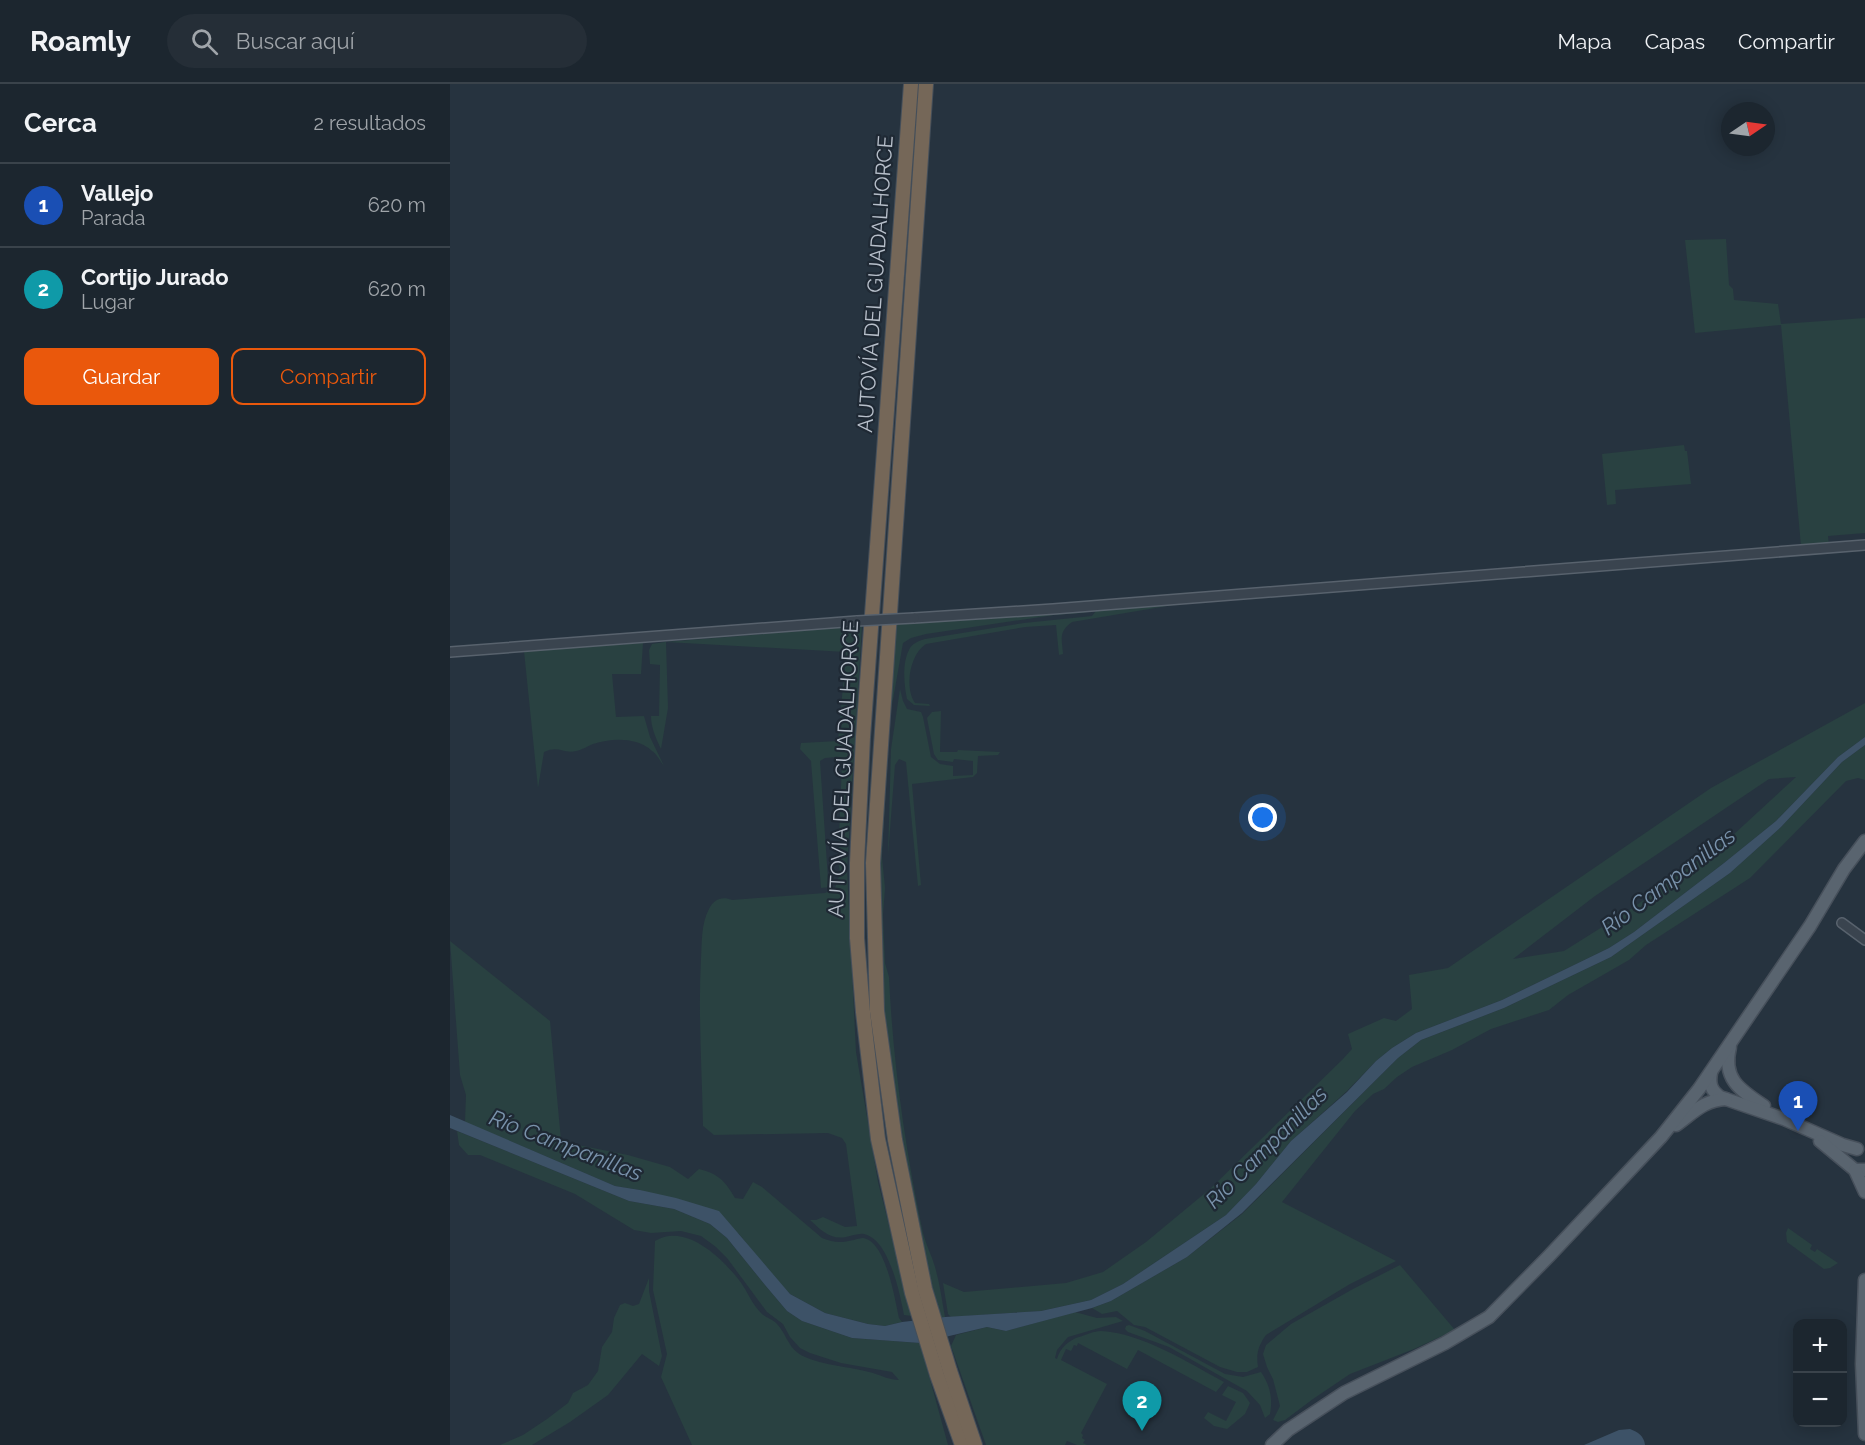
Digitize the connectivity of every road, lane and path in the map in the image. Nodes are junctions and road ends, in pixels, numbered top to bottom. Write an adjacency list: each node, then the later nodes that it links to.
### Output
1 (911, 84): 19 (highway, AUTOVÍA DEL GUADALHORCE)
2 (926, 84): 19 (highway, AUTOVÍA DEL GUADALHORCE)
3 (1865, 545): 4 (street, bridge)
4 (450, 652)
5 (1865, 841): 8 (main road)
6 (1842, 924): 7 (street)
7 (1864, 938)
8 (1731, 1043): 9 (main road); 10 (main road)
9 (1706, 1082): 10 (main road); 11 (main road); 14 (main road)
10 (1748, 1095): 12 (main road)
11 (1727, 1099): 12 (main road); 14 (main road)
12 (1784, 1119): 13 (main road)
13 (1805, 1130): 15 (main road); 16 (main road)
14 (1661, 1137): 28 (main road)
15 (1862, 1148): 16 (main road)
16 (1857, 1169): 17 (main road)
17 (1865, 1192)
18 (1865, 1280): 22 (main road)
19 (918, 1291): 20 (highway, AUTOVÍA DEL GUADALHORCE)
20 (943, 1378): 21 (highway, AUTOVÍA DEL GUADALHORCE); 24 (highway); 25 (highway, AUTOVÍA DEL GUADALHORCE)
21 (960, 1401): 26 (highway, AUTOVÍA DEL GUADALHORCE); 27 (highway)
22 (1864, 1414): 23 (main road)
23 (1865, 1434)
24 (954, 1445)
25 (962, 1445)
26 (975, 1445)
27 (981, 1445)
28 (1272, 1445)

